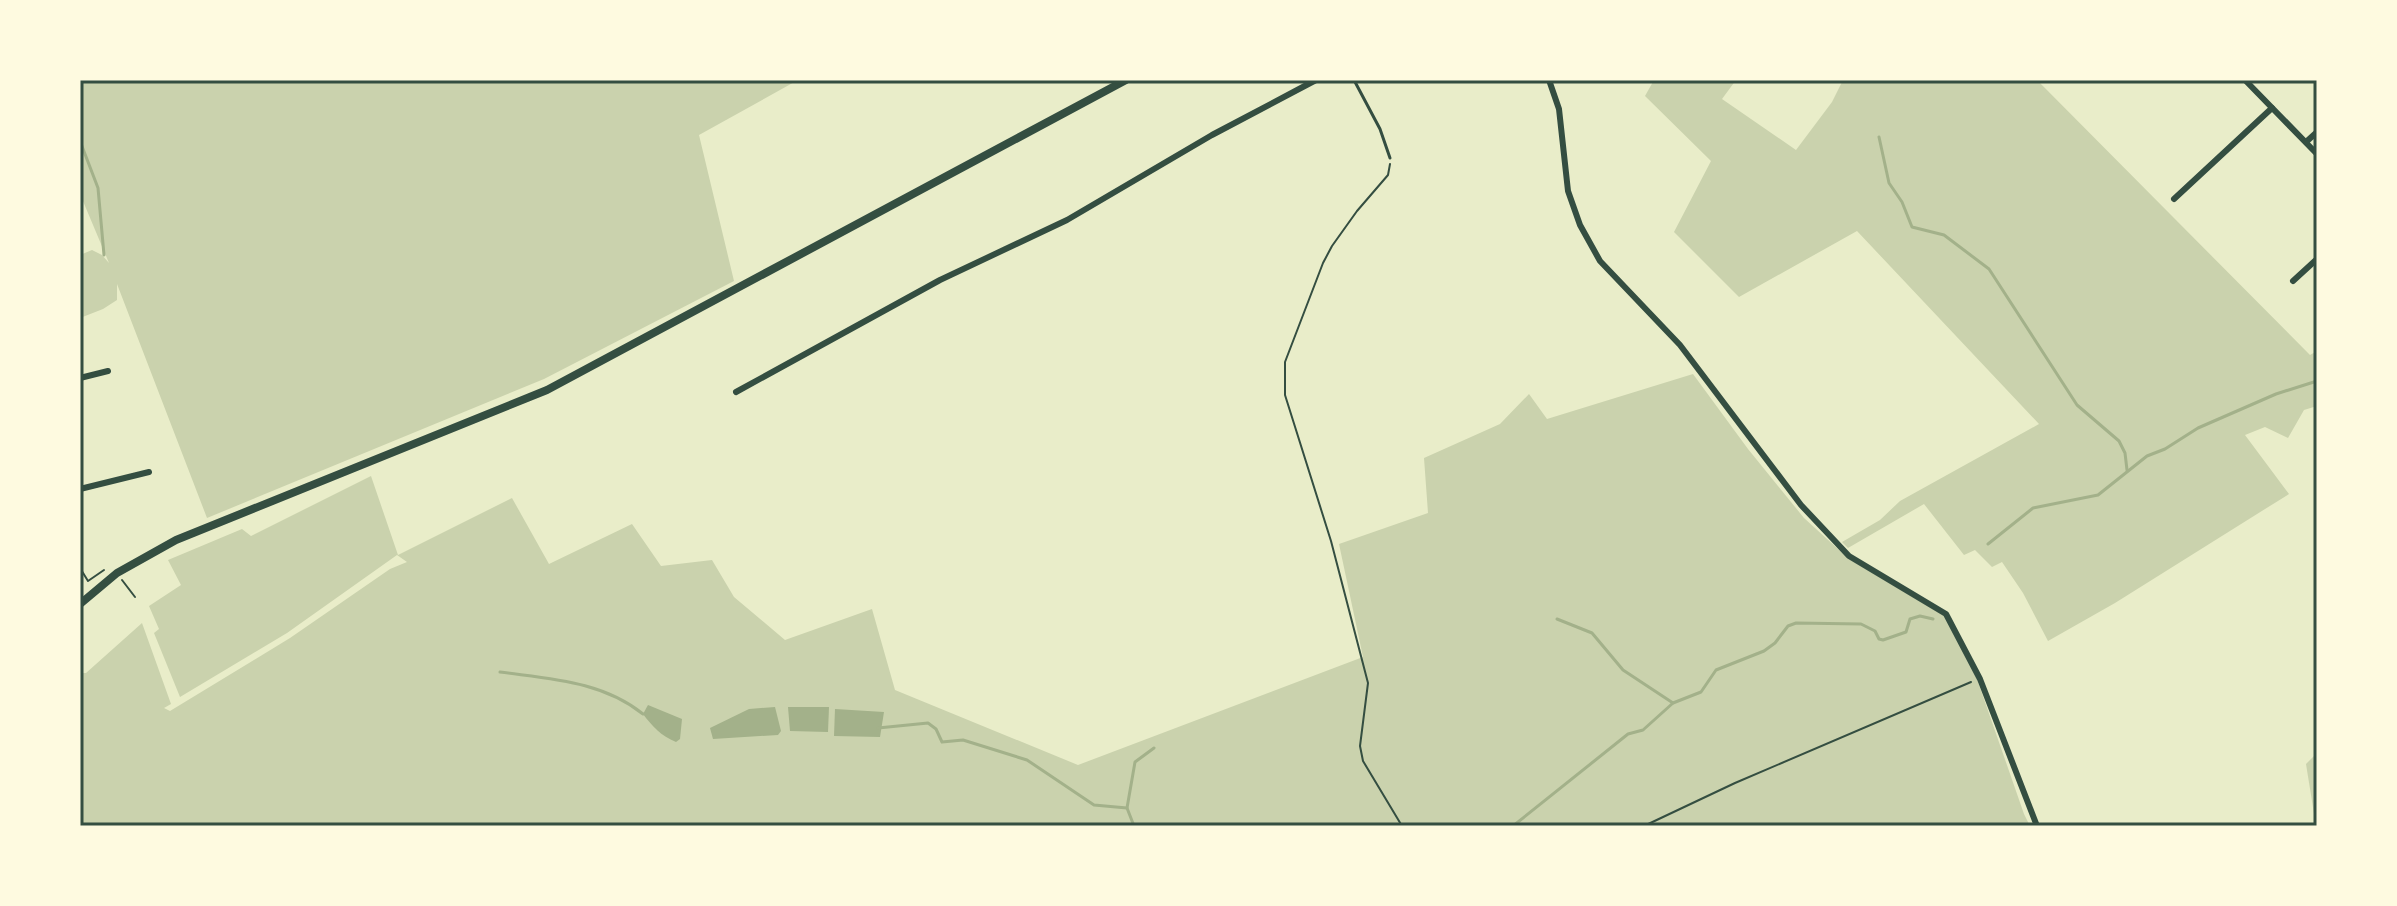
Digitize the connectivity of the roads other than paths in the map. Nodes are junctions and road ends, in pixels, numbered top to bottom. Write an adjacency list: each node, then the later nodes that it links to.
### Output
1 (1126, 80): 19 (main road)
2 (1316, 80): 16 (street)
3 (1354, 80): 10 (lane)
4 (1549, 80): 20 (street)
5 (2245, 80): 6 (street)
6 (2272, 108): 8 (street); 11 (street)
7 (2317, 132): 8 (street)
8 (2306, 142): 9 (street)
9 (2317, 154)
10 (1390, 158)
11 (2174, 199)
12 (2317, 259): 13 (street)
13 (2293, 281)
14 (108, 371): 15 (street)
15 (80, 378)
16 (736, 392)
17 (149, 472): 18 (street)
18 (80, 489)
19 (80, 604)
20 (2037, 826)

